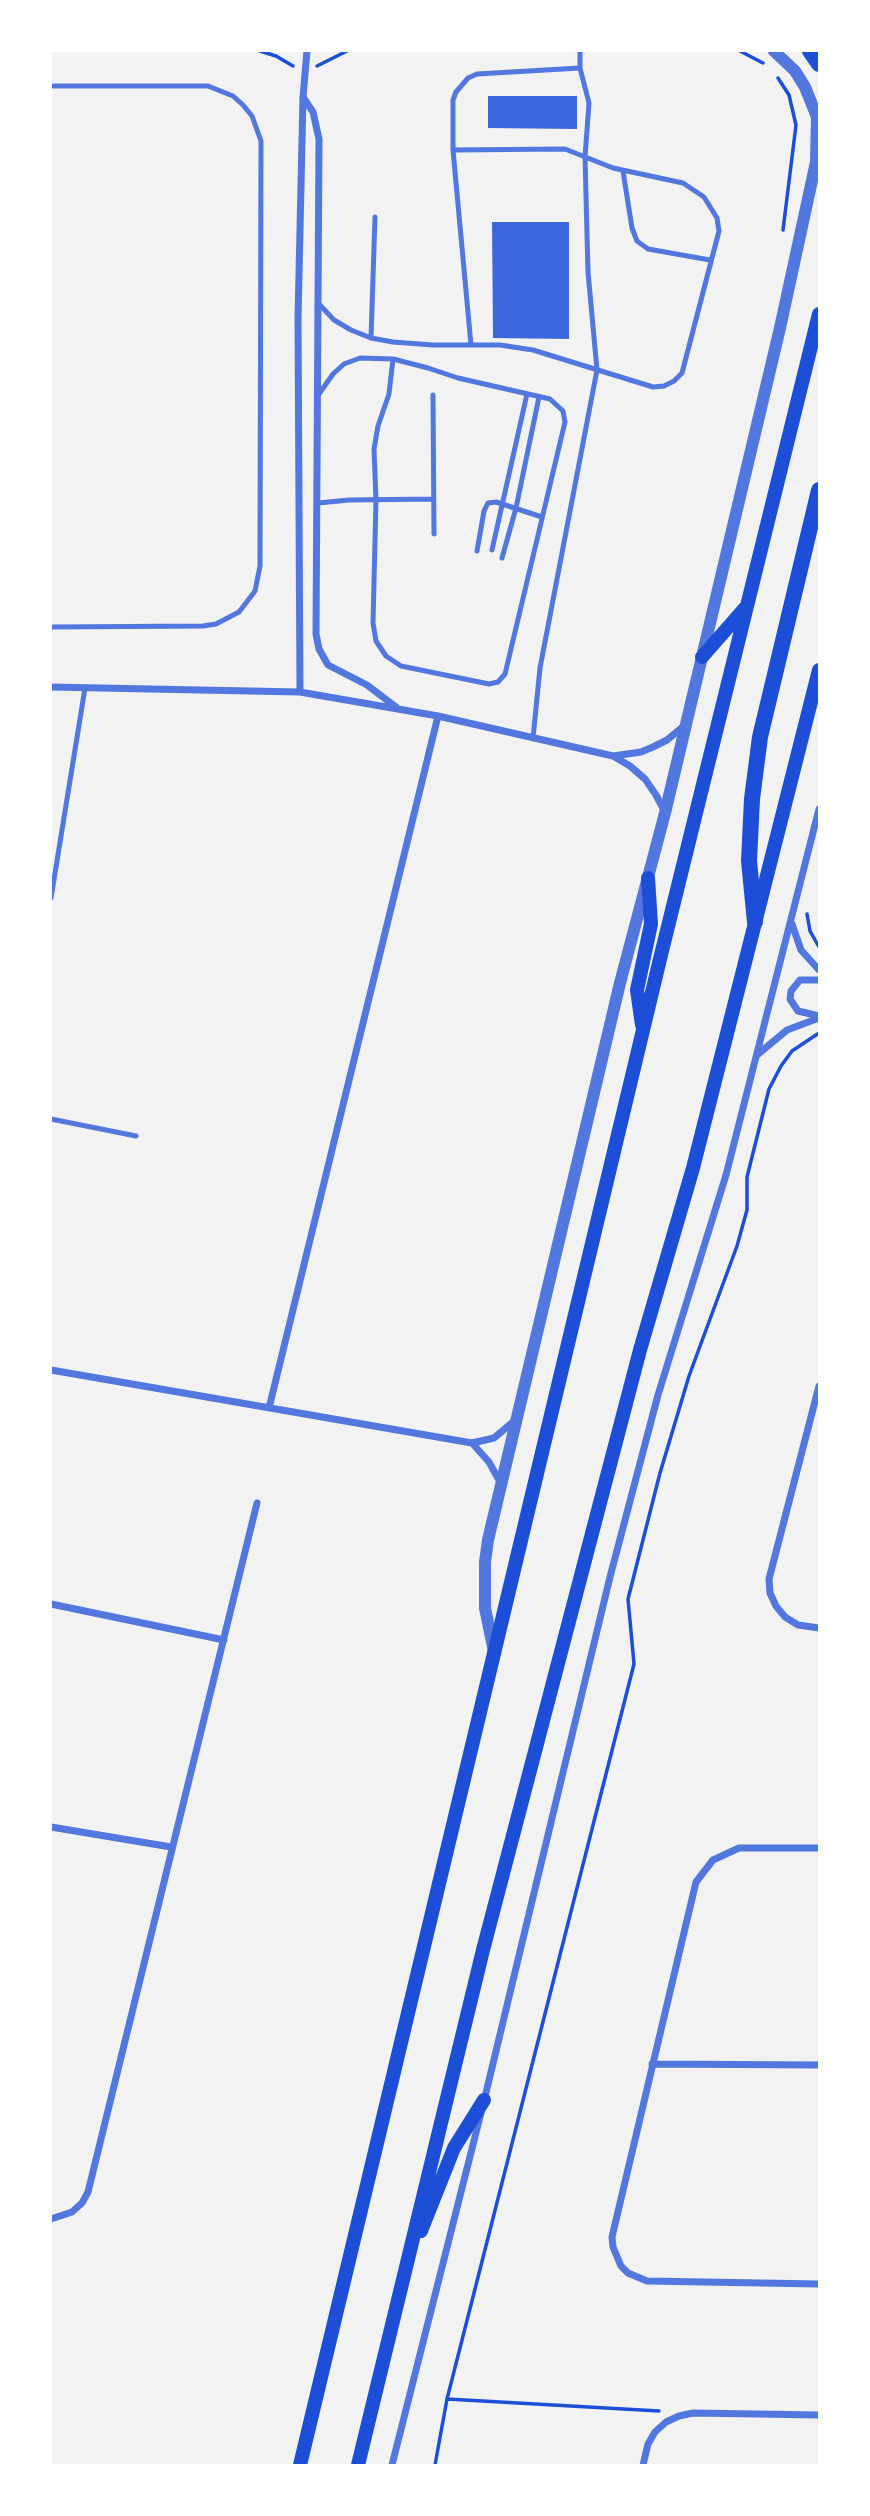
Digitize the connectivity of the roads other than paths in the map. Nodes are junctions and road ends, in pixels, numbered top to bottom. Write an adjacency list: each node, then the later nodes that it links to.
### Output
1 (307, 51): 8 (street)
2 (580, 51): 6 (lane)
3 (775, 51): 37 (street)
4 (810, 51): 5 (main road)
5 (819, 64)
6 (580, 68): 9 (lane); 10 (lane)
7 (51, 86): 36 (lane)
8 (303, 97): 14 (street); 41 (street)
9 (453, 150): 10 (lane); 17 (lane)
10 (585, 157): 11 (lane); 19 (lane)
11 (623, 171): 13 (lane); 13 (lane)
12 (375, 217): 16 (lane)
13 (710, 260): 19 (lane)
14 (319, 304): 16 (lane); 20 (street)
15 (819, 314): 35 (main road)
16 (371, 338): 17 (lane)
17 (471, 345): 19 (lane)
18 (393, 359): 20 (lane); 21 (lane); 26 (lane)
19 (597, 370): 45 (lane)
20 (319, 394): 27 (street)
21 (527, 394): 23 (lane); 28 (lane)
22 (433, 395): 25 (lane)
23 (539, 397): 29 (lane); 30 (lane)
24 (819, 490): 52 (main road)
25 (433, 499): 26 (lane); 31 (lane)
26 (376, 500): 27 (lane); 30 (lane)
27 (318, 503): 42 (street)
28 (503, 504): 29 (lane); 32 (lane); 33 (lane)
29 (516, 508): 30 (lane); 34 (lane)
30 (542, 517)
31 (433, 534)
32 (492, 550)
33 (477, 551)
34 (502, 558)
35 (748, 605): 37 (main road); 56 (main road)
36 (51, 627)
37 (702, 657): 44 (street)
38 (819, 670): 52 (main road)
39 (51, 687): 40 (street)
40 (85, 688): 41 (street); 50 (lane)
41 (300, 692): 42 (street)
42 (397, 708): 43 (street)
43 (439, 716): 45 (street); 62 (street)
44 (685, 726): 46 (street); 48 (street)
45 (533, 738): 46 (street)
46 (612, 756): 48 (street)
47 (819, 810): 51 (street)
48 (665, 813): 49 (street)
49 (648, 878): 56 (main road); 63 (street)
50 (51, 898)
51 (791, 921): 53 (street); 57 (street)
52 (755, 922): 78 (main road)
53 (819, 970)
54 (819, 980): 55 (street)
55 (819, 1017): 57 (street)
56 (643, 1031): 70 (main road)
57 (756, 1055): 76 (street)
58 (51, 1119): 59 (lane)
59 (136, 1136)
60 (51, 1370): 62 (street)
61 (819, 1387): 68 (street)
62 (269, 1408): 64 (street)
63 (518, 1414): 64 (street); 65 (street)
64 (472, 1443): 65 (street)
65 (501, 1484): 70 (street)
66 (257, 1503): 69 (street)
67 (51, 1604): 69 (street)
68 (819, 1628)
69 (224, 1640): 72 (street)
70 (494, 1653): 81 (main road)
71 (51, 1827): 72 (street)
72 (171, 1847): 77 (street)
73 (819, 1849): 74 (street)
74 (652, 2063): 75 (street); 79 (street)
75 (819, 2066)
76 (484, 2100): 78 (main road); 83 (street)
77 (51, 2219)
78 (408, 2257): 82 (main road)
79 (819, 2284)
80 (819, 2415): 84 (street)
81 (300, 2465)
82 (358, 2465)
83 (392, 2465)
84 (643, 2465)

